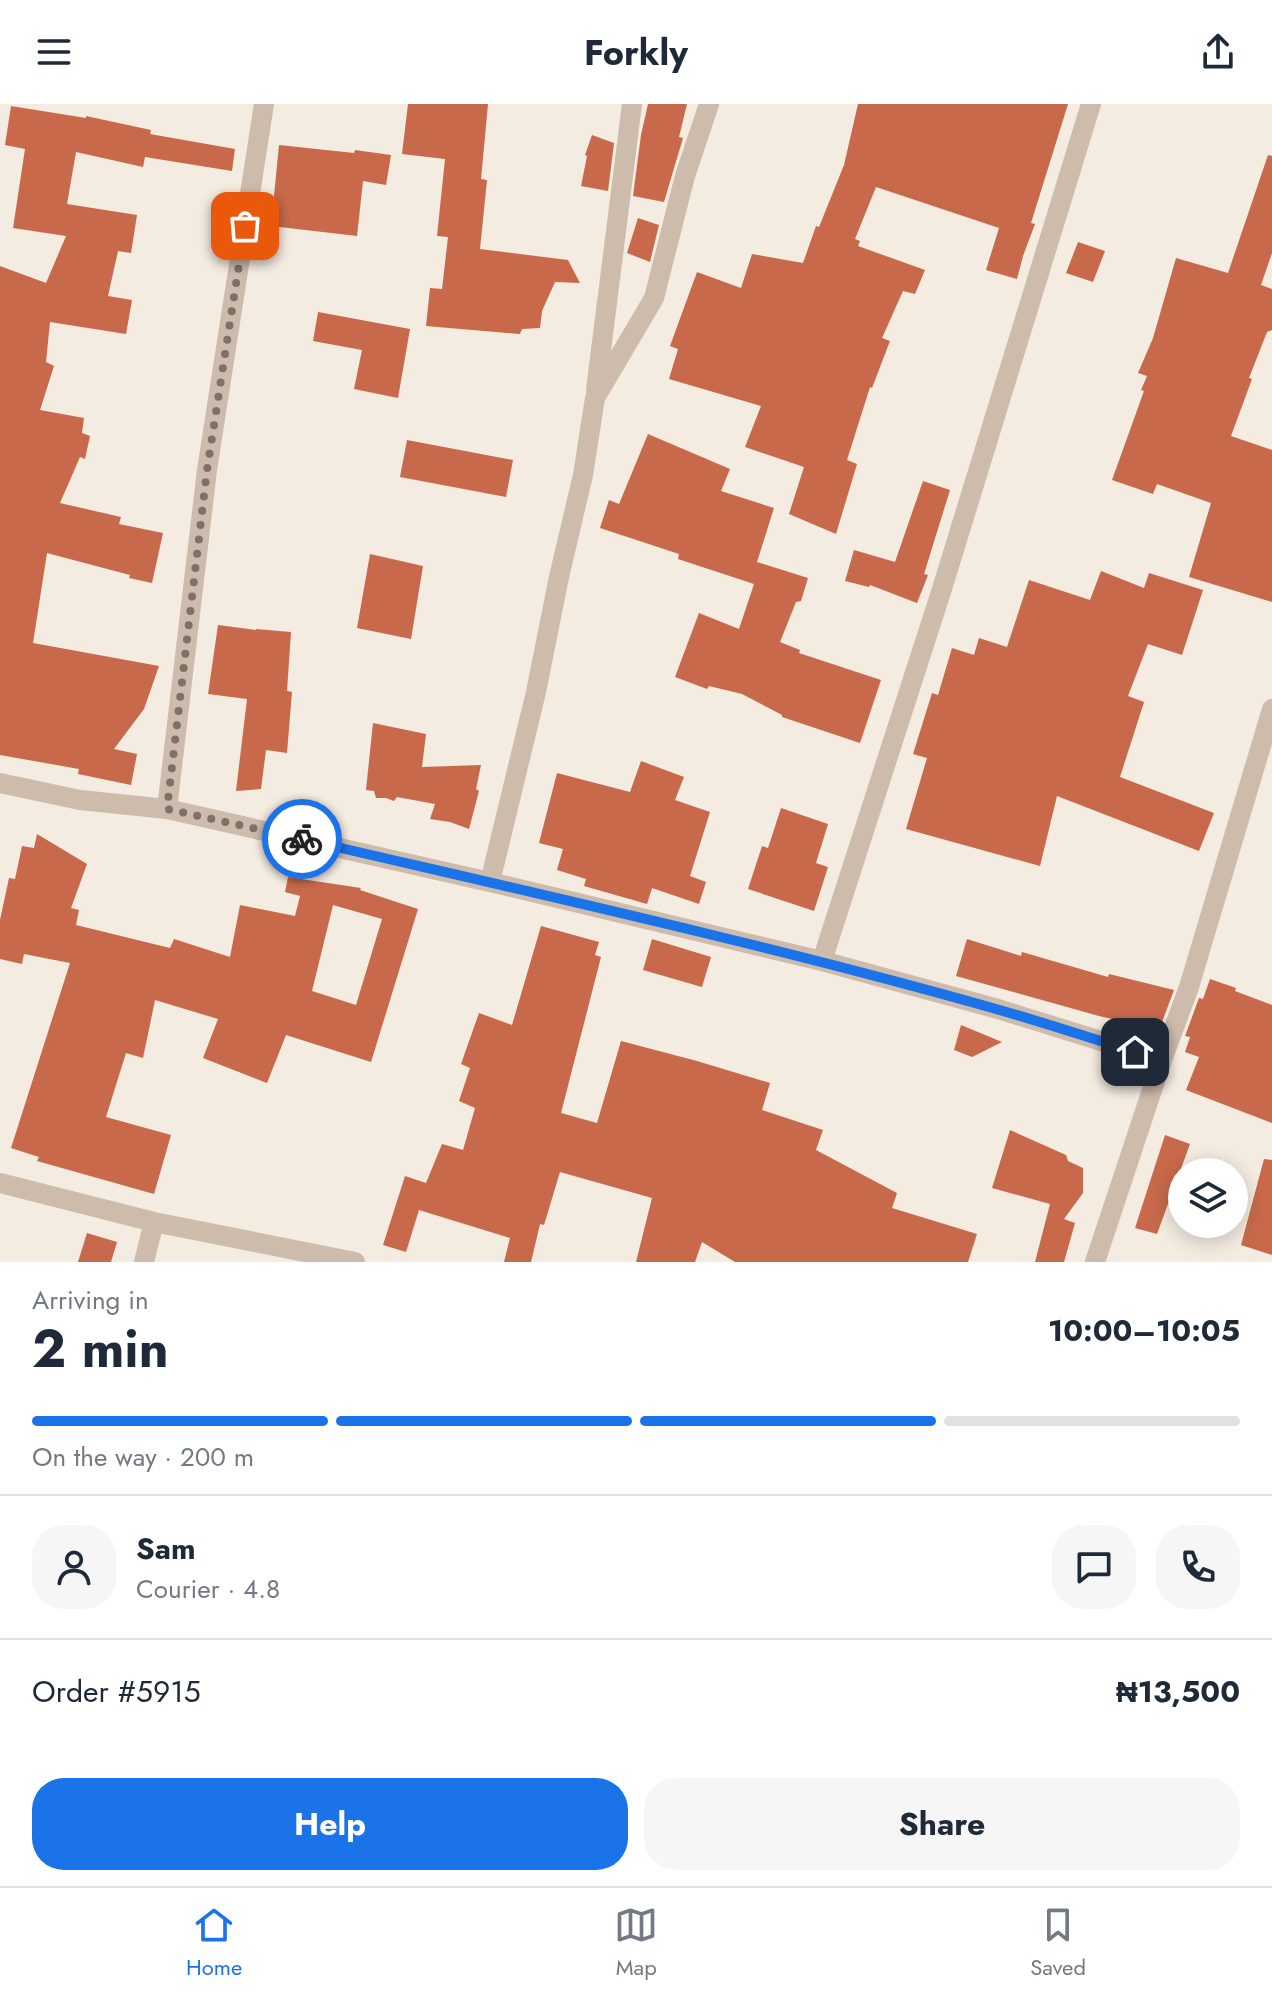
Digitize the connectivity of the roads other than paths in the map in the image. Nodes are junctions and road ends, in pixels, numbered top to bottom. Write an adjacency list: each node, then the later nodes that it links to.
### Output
1 (264, 104): 8 (street)
2 (632, 104): 5 (street)
3 (709, 104): 5 (street)
4 (1091, 104): 10 (street)
5 (595, 398): 9 (street)
6 (1272, 709): 11 (street)
7 (0, 783): 8 (street)
8 (167, 809): 9 (street)
9 (490, 882): 10 (street)
10 (822, 961): 11 (street)
11 (1162, 1060): 16 (street)
12 (0, 1183): 13 (street)
13 (154, 1222): 14 (street); 15 (street)
14 (144, 1262)
15 (355, 1262)
16 (1095, 1262)

